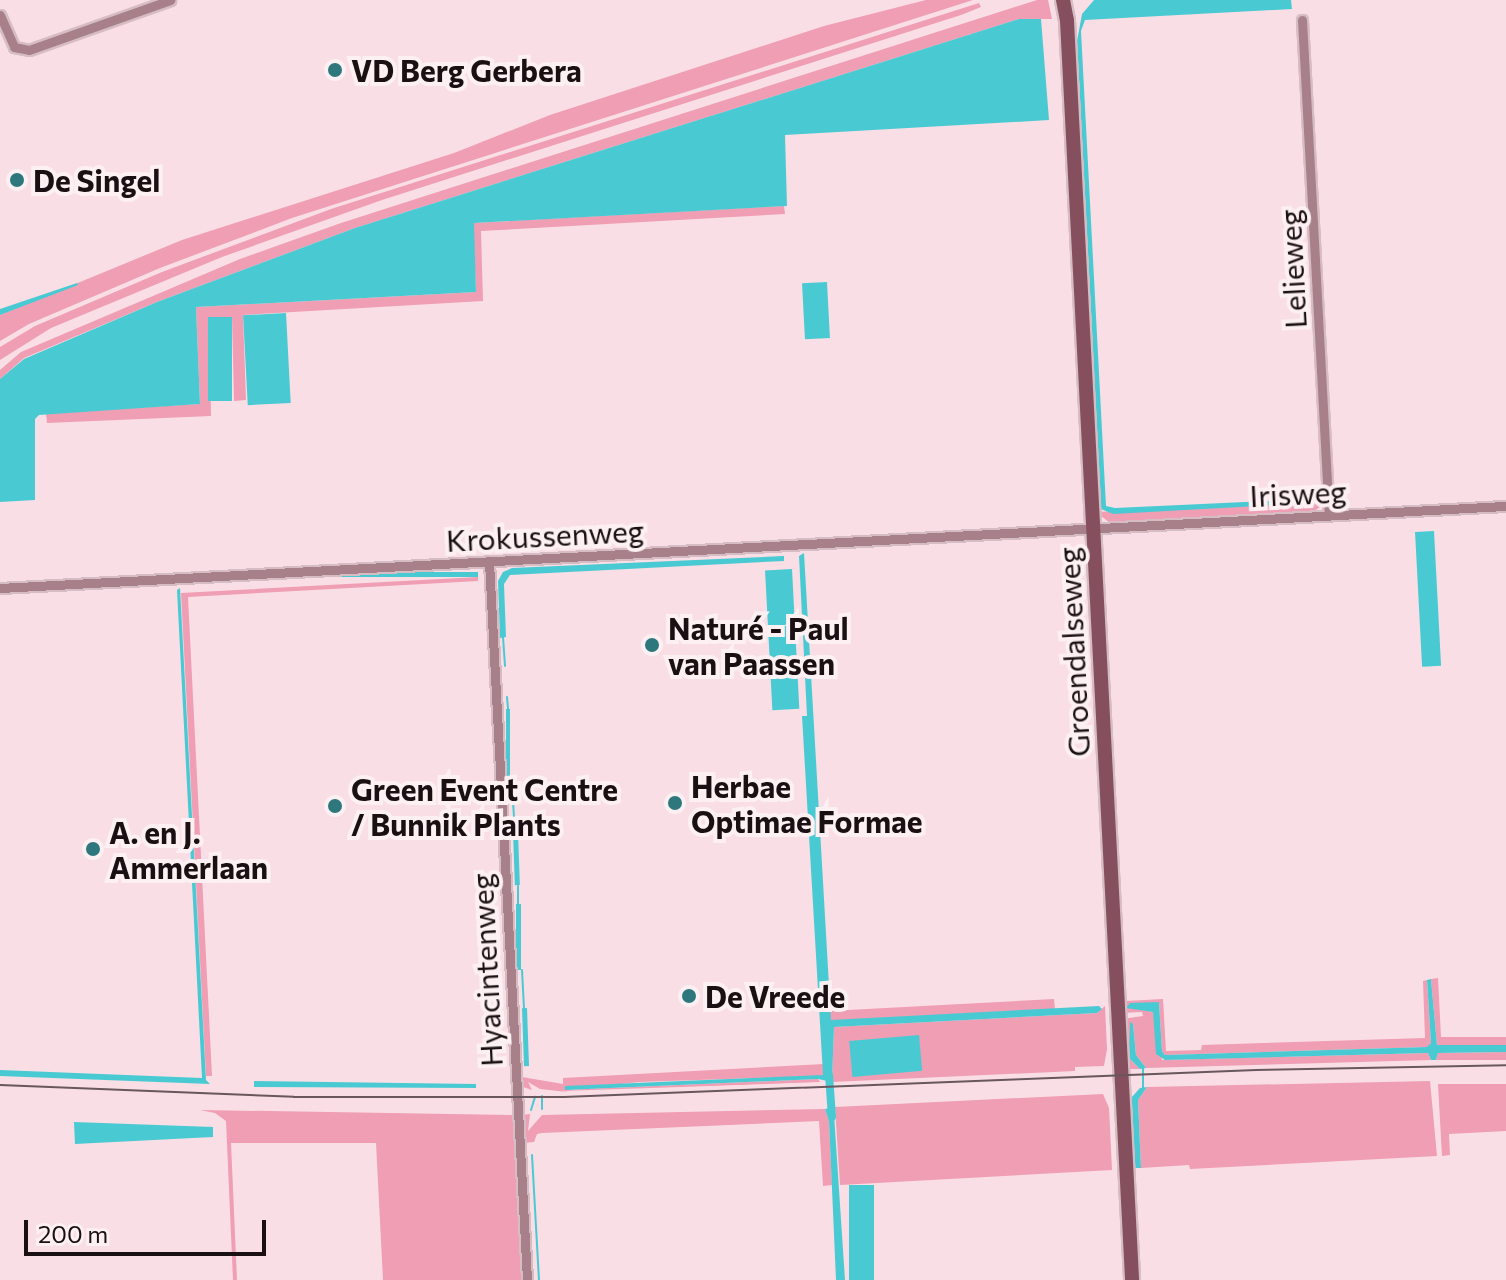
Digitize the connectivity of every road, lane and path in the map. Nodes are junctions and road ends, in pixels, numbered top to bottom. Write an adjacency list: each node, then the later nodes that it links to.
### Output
1 (170, 0): 4 (street)
2 (1063, 0): 6 (street, Groendalseweg)
3 (1071, 0): 6 (street, Groendalseweg)
4 (0, 15)
5 (1302, 20): 8 (street, Lelieweg)
6 (1067, 21): 9 (street, Groendalseweg)
7 (1506, 506): 8 (street, Irisweg)
8 (1329, 515): 9 (street, Irisweg)
9 (1092, 528): 10 (street, Krokussenweg); 13 (street, Groendalseweg)
10 (489, 562): 11 (street, Krokussenweg); 12 (street, Hyacintenweg)
11 (0, 588)
12 (527, 1280)
13 (1132, 1280)

